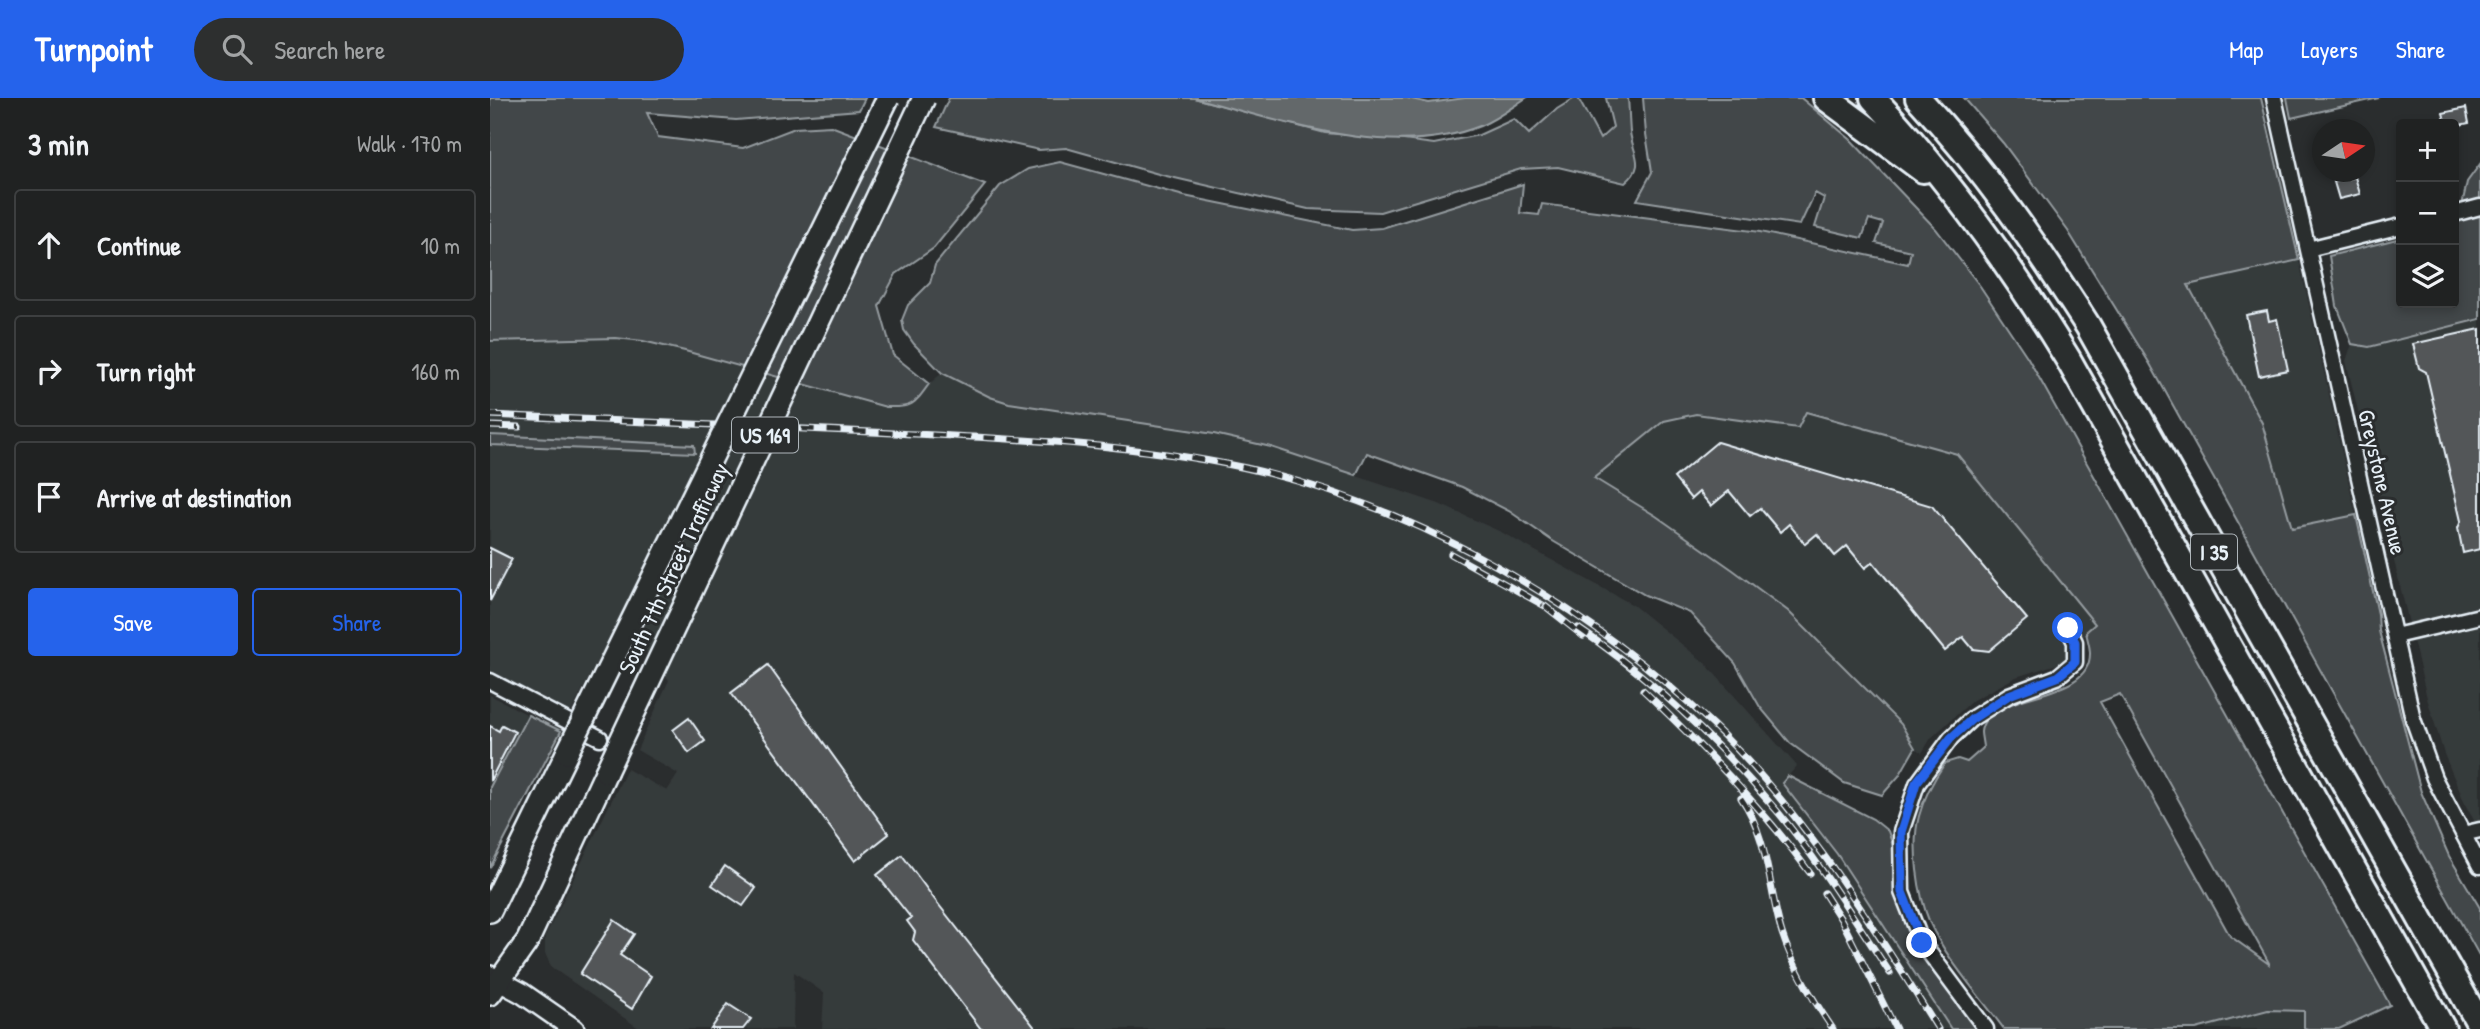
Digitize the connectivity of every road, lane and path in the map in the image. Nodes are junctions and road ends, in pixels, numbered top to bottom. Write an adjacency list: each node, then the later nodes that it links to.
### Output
1 (888, 98): 20 (main road, South 7th Street Trafficway / US 169, bridge)
2 (924, 98): 21 (main road, South 7th Street Trafficway / US 169, bridge)
3 (1826, 98): 7 (highway)
4 (1873, 98): 7 (highway, I 35)
5 (1918, 98): 22 (highway, I 35)
6 (2274, 98): 11 (street, Greystone Avenue)
7 (1958, 195): 23 (highway, I 35)
8 (2480, 207): 9 (street)
9 (2459, 213)
10 (2396, 227): 11 (street)
11 (2308, 249): 14 (street, Greystone Avenue)
12 (2480, 616): 14 (street)
13 (2068, 628): 25 (street)
14 (2395, 636): 18 (street, Greystone Avenue)
15 (490, 681): 16 (street)
16 (600, 738)
17 (2480, 830): 18 (street)
18 (2462, 834): 19 (street, Greystone Avenue)
19 (2480, 866)
20 (490, 911)
21 (493, 984): 24 (main road)
22 (2480, 1025)
23 (2441, 1026)
24 (574, 1029)
25 (1986, 1029)

